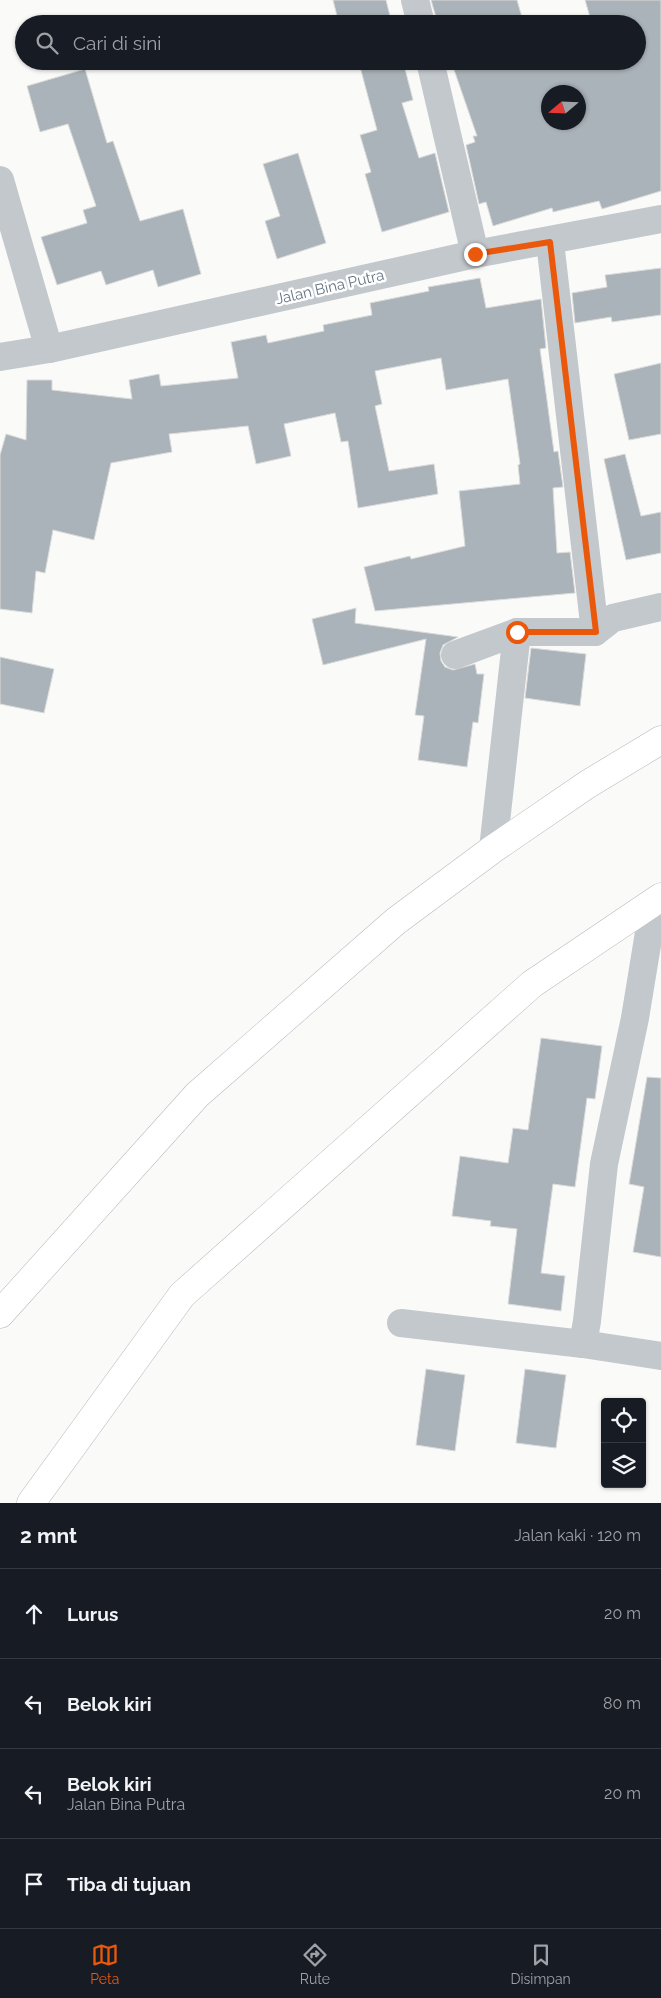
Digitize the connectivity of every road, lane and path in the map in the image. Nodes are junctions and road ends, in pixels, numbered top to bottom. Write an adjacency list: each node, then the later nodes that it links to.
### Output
1 (416, 0): 2 (street)
2 (419, 15)
3 (432, 70): 7 (street)
4 (0, 180): 8 (street)
5 (661, 219): 6 (street, Jalan Bina Putra)
6 (550, 242): 7 (street, Jalan Bina Putra); 12 (street)
7 (475, 254): 8 (street, Jalan Bina Putra)
8 (49, 349): 9 (street, Jalan Bina Putra)
9 (0, 357)
10 (661, 607): 12 (street)
11 (517, 632): 12 (street); 13 (street); 15 (street)
12 (596, 632)
13 (455, 655)
14 (661, 740): 15 (main road)
15 (493, 849): 17 (main road)
16 (658, 900): 19 (street); 21 (main road)
17 (0, 1314)
18 (401, 1323): 19 (street)
19 (583, 1344): 20 (street)
20 (661, 1356)
21 (31, 1503)

